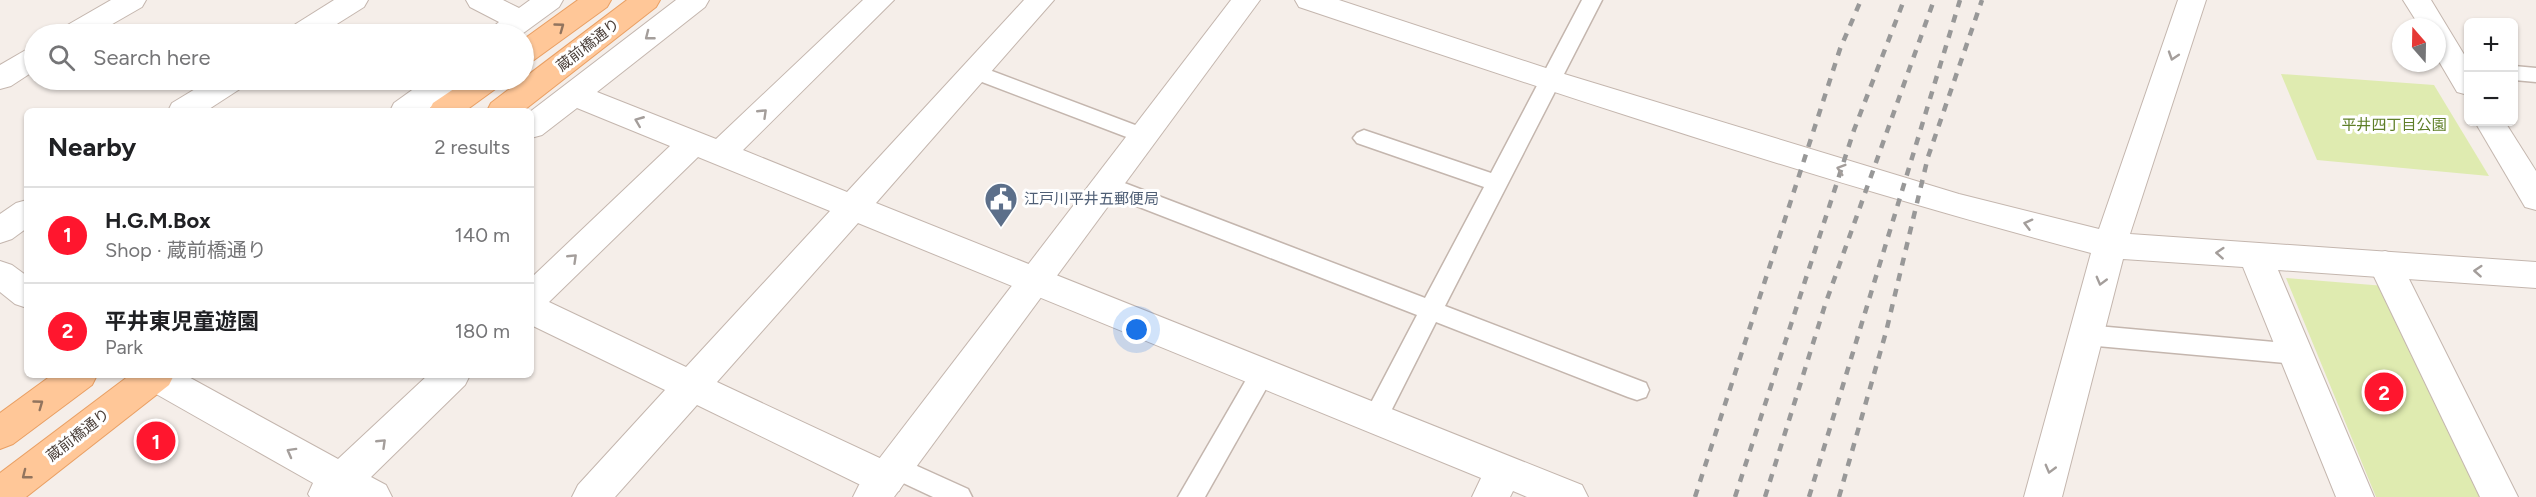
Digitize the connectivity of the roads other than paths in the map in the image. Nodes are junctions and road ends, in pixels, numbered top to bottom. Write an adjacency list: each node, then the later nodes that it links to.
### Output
1 (132, 0): 16 (street)
2 (354, 0): 17 (street)
3 (480, 0): 18 (street)
4 (549, 0): 19 (street)
5 (597, 0): 20 (main road, 蔵前橋通り, one-way to 5)
6 (695, 0): 34 (street, one-way to 34)
7 (880, 0): 43 (street, one-way to 7)
8 (1040, 0): 23 (street)
9 (1246, 0): 41 (street)
10 (1309, 0): 28 (street)
11 (1592, 0): 28 (lane)
12 (2192, 0): 50 (street, one-way to 50)
13 (2417, 0): 15 (street)
14 (637, 7): 29 (main road, 蔵前橋通り)
15 (2428, 18)
16 (91, 24)
17 (317, 24)
18 (507, 24)
19 (517, 24)
20 (534, 46)
21 (2446, 46): 25 (street)
22 (24, 64): 27 (street)
23 (976, 72): 41 (lane); 47 (street)
24 (2518, 73): 26 (lane)
25 (2464, 74)
26 (2536, 75)
27 (1, 77)
28 (1550, 80): 44 (lane); 50 (street, one-way to 28)
29 (534, 86)
30 (216, 90): 35 (street)
31 (433, 90): 36 (street)
32 (473, 90): 37 (main road)
33 (529, 90): 38 (main road, 蔵前橋通り)
34 (575, 95): 39 (street); 43 (street, one-way to 34)
35 (188, 108)
36 (409, 108)
37 (448, 108)
38 (506, 108)
39 (534, 125)
40 (2492, 126): 46 (street)
41 (1144, 136): 45 (street)
42 (1364, 138): 44 (lane)
43 (707, 149): 47 (street); 57 (street, one-way to 43)
44 (1496, 183): 59 (lane)
45 (1106, 185): 55 (street); 59 (lane)
46 (2536, 198)
47 (853, 207): 55 (street); 67 (street)
48 (24, 214): 49 (street)
49 (0, 230)
50 (2110, 246): 51 (street, one-way to 50); 60 (street, one-way to 60)
51 (2255, 255): 52 (street); 61 (street)
52 (2385, 264): 54 (street, one-way to 52); 81 (street)
53 (0, 274): 56 (street)
54 (2536, 275)
55 (1034, 280): 62 (street); 71 (street)
56 (24, 292)
57 (534, 296)
58 (534, 310): 67 (street)
59 (1431, 310): 68 (lane); 69 (lane)
60 (2086, 335): 61 (lane); 79 (street, one-way to 79)
61 (2296, 354): 80 (street)
62 (1263, 374): 69 (street); 77 (lane)
63 (75, 378): 70 (main road, one-way to 63)
64 (151, 378): 74 (main road, 蔵前橋通り, one-way to 74)
65 (160, 378): 73 (street, one-way to 65)
66 (449, 378): 73 (street, one-way to 66)
67 (692, 386): 71 (street); 75 (street)
68 (1637, 390)
69 (1375, 418): 72 (street)
70 (0, 433)
71 (884, 481): 76 (lane)
72 (1498, 484): 78 (street)
73 (346, 492)
74 (0, 495)
75 (591, 497)
76 (959, 497)
77 (1191, 497)
78 (1569, 497)
79 (2043, 497)
80 (2355, 497)
81 (2499, 497)

